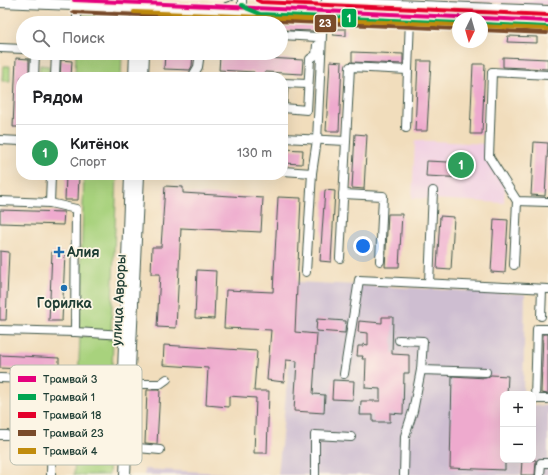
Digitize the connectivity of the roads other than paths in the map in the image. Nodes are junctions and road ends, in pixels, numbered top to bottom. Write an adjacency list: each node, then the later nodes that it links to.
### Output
1 (242, 0): 10 (street)
2 (271, 0): 3 (main road)
3 (286, 0): 5 (main road); 11 (street)
4 (0, 2): 7 (main road)
5 (376, 2): 9 (main road); 17 (street)
6 (142, 4): 7 (main road); 8 (main road); 14 (main road); 15 (main road)
7 (77, 5): 13 (street)
8 (201, 10): 10 (main road); 16 (street)
9 (548, 11)
10 (242, 12): 11 (main road)
11 (285, 14): 12 (main road)
12 (323, 15): 17 (main road); 23 (street)
13 (77, 16)
14 (138, 16)
15 (144, 16)
16 (201, 16)
17 (375, 17): 18 (main road)
18 (410, 19): 19 (main road); 31 (street)
19 (452, 21)
20 (488, 22): 21 (main road)
21 (548, 24)
22 (288, 35): 23 (street)
23 (320, 37): 39 (street); 44 (street)
24 (0, 48): 25 (street)
25 (16, 49)
26 (35, 60): 32 (street)
27 (56, 60): 33 (street)
28 (135, 60): 34 (main road)
29 (144, 60): 35 (main road)
30 (199, 60): 36 (street)
31 (408, 70): 41 (street); 46 (street)
32 (34, 72)
33 (55, 72)
34 (134, 72)
35 (143, 72)
36 (195, 72)
37 (548, 75): 55 (street)
38 (288, 83): 39 (street)
39 (308, 84): 40 (street)
40 (288, 108)
41 (406, 128)
42 (288, 138): 44 (street)
43 (0, 140): 45 (street)
44 (317, 140): 46 (street); 48 (street)
45 (16, 141)
46 (346, 141): 53 (street)
47 (288, 171): 48 (street)
48 (312, 173): 61 (street)
49 (51, 180): 57 (street)
50 (138, 180): 71 (main road, улица Авроры)
51 (138, 180): 68 (main road, улица Авроры)
52 (433, 191): 62 (street)
53 (343, 194): 58 (street); 59 (street)
54 (0, 201): 57 (street)
55 (517, 201): 56 (street); 60 (street)
56 (548, 202)
57 (50, 203): 67 (street)
58 (340, 258)
59 (380, 261)
60 (514, 265)
61 (306, 272)
62 (429, 283): 63 (street); 74 (street)
63 (545, 289): 64 (street)
64 (541, 316)
65 (548, 329): 79 (street)
66 (0, 330): 67 (street)
67 (75, 332): 68 (street)
68 (124, 335): 70 (main road, улица Авроры)
69 (399, 340): 72 (street)
70 (123, 365)
71 (131, 365)
72 (421, 370): 73 (street); 91 (street)
73 (486, 372)
74 (344, 374)
75 (0, 378): 76 (street)
76 (10, 378)
77 (167, 379): 78 (street)
78 (142, 384)
79 (548, 399)
80 (351, 437): 90 (street)
81 (142, 448): 82 (street)
82 (160, 450)
83 (548, 464): 92 (street)
84 (51, 465): 87 (street)
85 (119, 465): 88 (main road, улица Авроры)
86 (126, 465): 89 (main road, улица Авроры)
87 (51, 475)
88 (119, 475)
89 (126, 475)
90 (315, 475)
91 (404, 475)
92 (540, 475)

